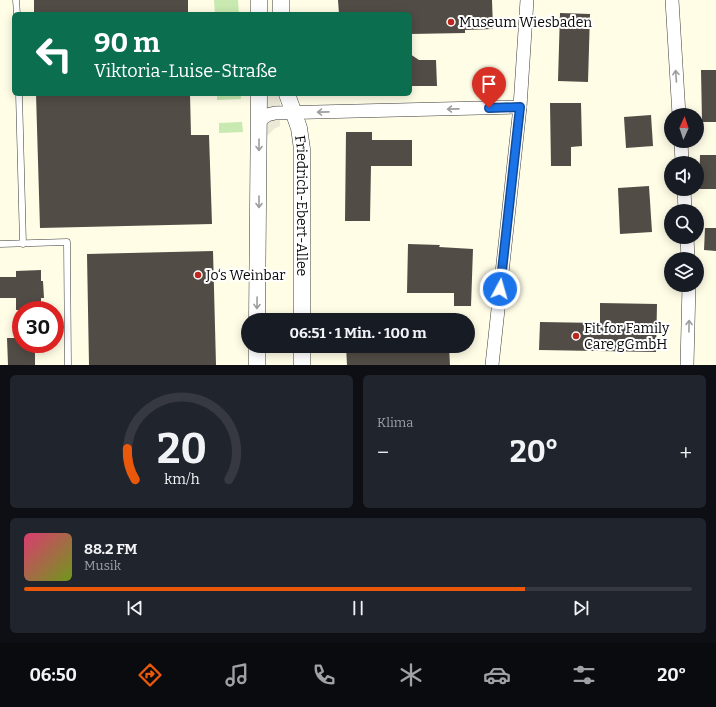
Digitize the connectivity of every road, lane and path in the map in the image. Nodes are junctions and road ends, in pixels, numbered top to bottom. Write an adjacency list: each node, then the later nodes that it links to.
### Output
1 (16, 0): 6 (lane)
2 (259, 0): 7 (street)
3 (282, 0): 8 (street)
4 (527, 0): 12 (street)
5 (672, 0): 13 (street, one-way to 5)
6 (17, 12)
7 (259, 12)
8 (282, 12)
9 (19, 96): 17 (lane)
10 (259, 96): 15 (street)
11 (288, 96): 14 (street, Friedrich-Ebert-Allee)
12 (520, 107): 14 (street, one-way to 14); 26 (street)
13 (679, 108)
14 (293, 112): 15 (street); 20 (street, Friedrich-Ebert-Allee)
15 (259, 121): 19 (street, one-way to 19)
16 (0, 244): 17 (lane)
17 (23, 244): 23 (lane)
18 (689, 292): 27 (street, one-way to 18)
19 (257, 313)
20 (302, 313)
21 (257, 353): 24 (street)
22 (302, 353): 25 (street)
23 (68, 365)
24 (257, 365)
25 (302, 365)
26 (492, 365)
27 (687, 365)

